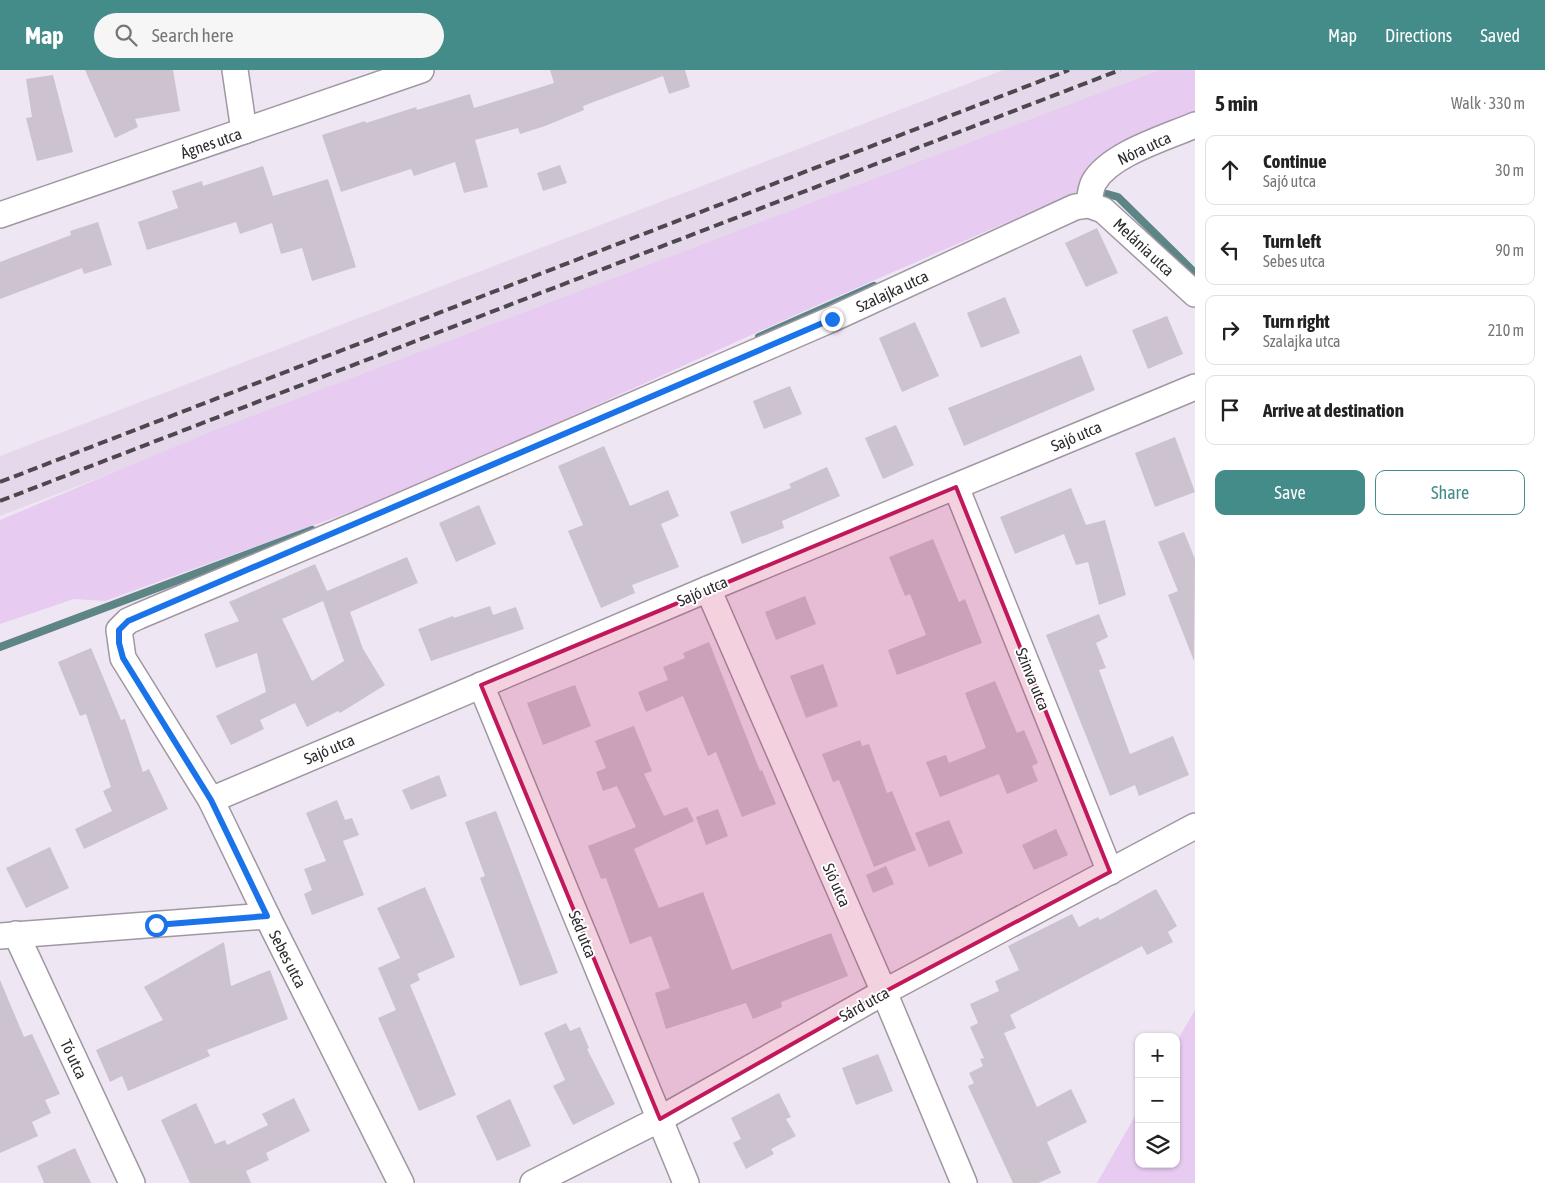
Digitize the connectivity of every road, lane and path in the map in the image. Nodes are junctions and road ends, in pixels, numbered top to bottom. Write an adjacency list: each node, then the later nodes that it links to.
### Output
1 (235, 70): 4 (street)
2 (421, 70): 4 (street, Ágnes utca)
3 (1195, 125): 5 (street, Nóra utca)
4 (244, 131): 6 (street, Ágnes utca)
5 (1090, 196): 7 (street, Melánia utca); 11 (street, Szalajka utca)
6 (0, 214)
7 (1195, 294)
8 (1193, 394): 9 (street, Sajó utca)
9 (956, 486): 10 (street, Sajó utca); 15 (street, Szinva utca)
10 (708, 589): 12 (street, Sajó utca); 18 (street, Sió utca)
11 (119, 630): 13 (street, Sebes utca)
12 (481, 685): 13 (street, Sajó utca); 19 (street, Séd utca)
13 (211, 800): 16 (street, Sebes utca)
14 (1195, 826): 15 (street, Sárd utca)
15 (1110, 872): 18 (street, Sárd utca)
16 (267, 916): 17 (street); 21 (street, Sebes utca)
17 (8, 935): 20 (street, Tó utca)
18 (884, 992): 19 (street, Sárd utca); 24 (street, Sió utca)
19 (660, 1120): 22 (street, Sárd utca); 23 (street, Séd utca)
20 (132, 1183)
21 (401, 1183)
22 (533, 1183)
23 (686, 1183)
24 (964, 1183)

